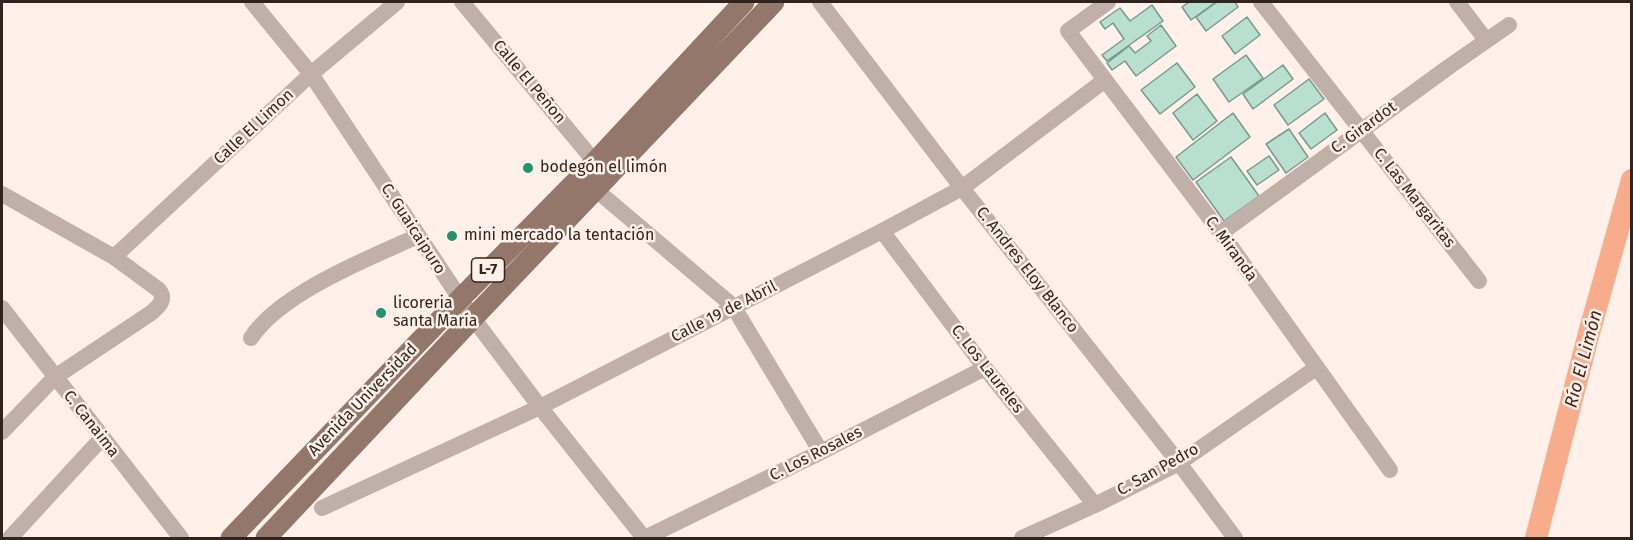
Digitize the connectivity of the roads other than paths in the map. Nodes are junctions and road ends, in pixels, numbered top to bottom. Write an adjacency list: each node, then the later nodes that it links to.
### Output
1 (252, 2): 12 (street, C. Guaicaipuro)
2 (397, 2): 12 (street, Calle El Limon)
3 (462, 2): 15 (street, Calle El Peñon)
4 (744, 2): 9 (street); 15 (main road, Avenida Universidad / L-7)
5 (820, 2): 16 (street, C. Andres Eloy Blanco)
6 (1108, 2): 13 (street, C. Miranda)
7 (1261, 2): 14 (street, C. Las Margaritas)
8 (1457, 2): 11 (street)
9 (767, 9): 17 (main road, Avenida Universidad / L-7)
10 (1509, 25): 11 (street, C. Girardot)
11 (1486, 40): 14 (street, C. Girardot)
12 (311, 74): 21 (street, C. Guaicaipuro); 22 (street, Calle El Limon)
13 (1105, 80): 16 (street, Calle 19 de Abril); 20 (street, C. Miranda)
14 (1360, 130): 20 (street, C. Girardot); 23 (street, C. Las Margaritas)
15 (595, 162): 24 (main road, Avenida Universidad / L-7)
16 (962, 188): 19 (street, Calle 19 de Abril); 36 (street, C. Andres Eloy Blanco)
17 (595, 189): 25 (street); 27 (main road, Avenida Universidad / L-7)
18 (2, 195): 22 (street)
19 (882, 231): 25 (street, Calle 19 de Abril); 29 (street, C. Los Laureles)
20 (1221, 233): 30 (street, C. Miranda)
21 (418, 236): 24 (street, C. Guaicaipuro); 28 (street)
22 (114, 257): 31 (street)
23 (1479, 281)
24 (460, 299): 27 (street, C. Guaicaipuro); 42 (main road, Avenida Universidad / L-7)
25 (733, 306): 32 (street, Calle 19 de Abril); 35 (street)
26 (2, 308): 31 (street, C. Canaima)
27 (473, 318): 32 (street, C. Guaicaipuro); 43 (main road, Avenida Universidad / L-7)
28 (251, 338)
29 (985, 368): 35 (street, C. Los Rosales); 38 (street, C. Los Laureles)
30 (1316, 368): 36 (street, C. San Pedro); 37 (street, C. Miranda)
31 (55, 377): 33 (street); 34 (street, C. Canaima)
32 (540, 407): 39 (street, Calle 19 de Abril); 44 (street, C. Guaicaipuro)
33 (2, 432)
34 (102, 438): 40 (street); 41 (street, C. Canaima)
35 (821, 452): 44 (street, C. Los Rosales)
36 (1179, 463): 38 (street, C. San Pedro); 46 (street, C. Andres Eloy Blanco)
37 (1390, 470)
38 (1095, 505): 45 (street, C. San Pedro)
39 (322, 508)
40 (10, 538)
41 (181, 538)
42 (231, 538)
43 (266, 538)
44 (645, 538)
45 (1022, 538)
46 (1234, 538)

